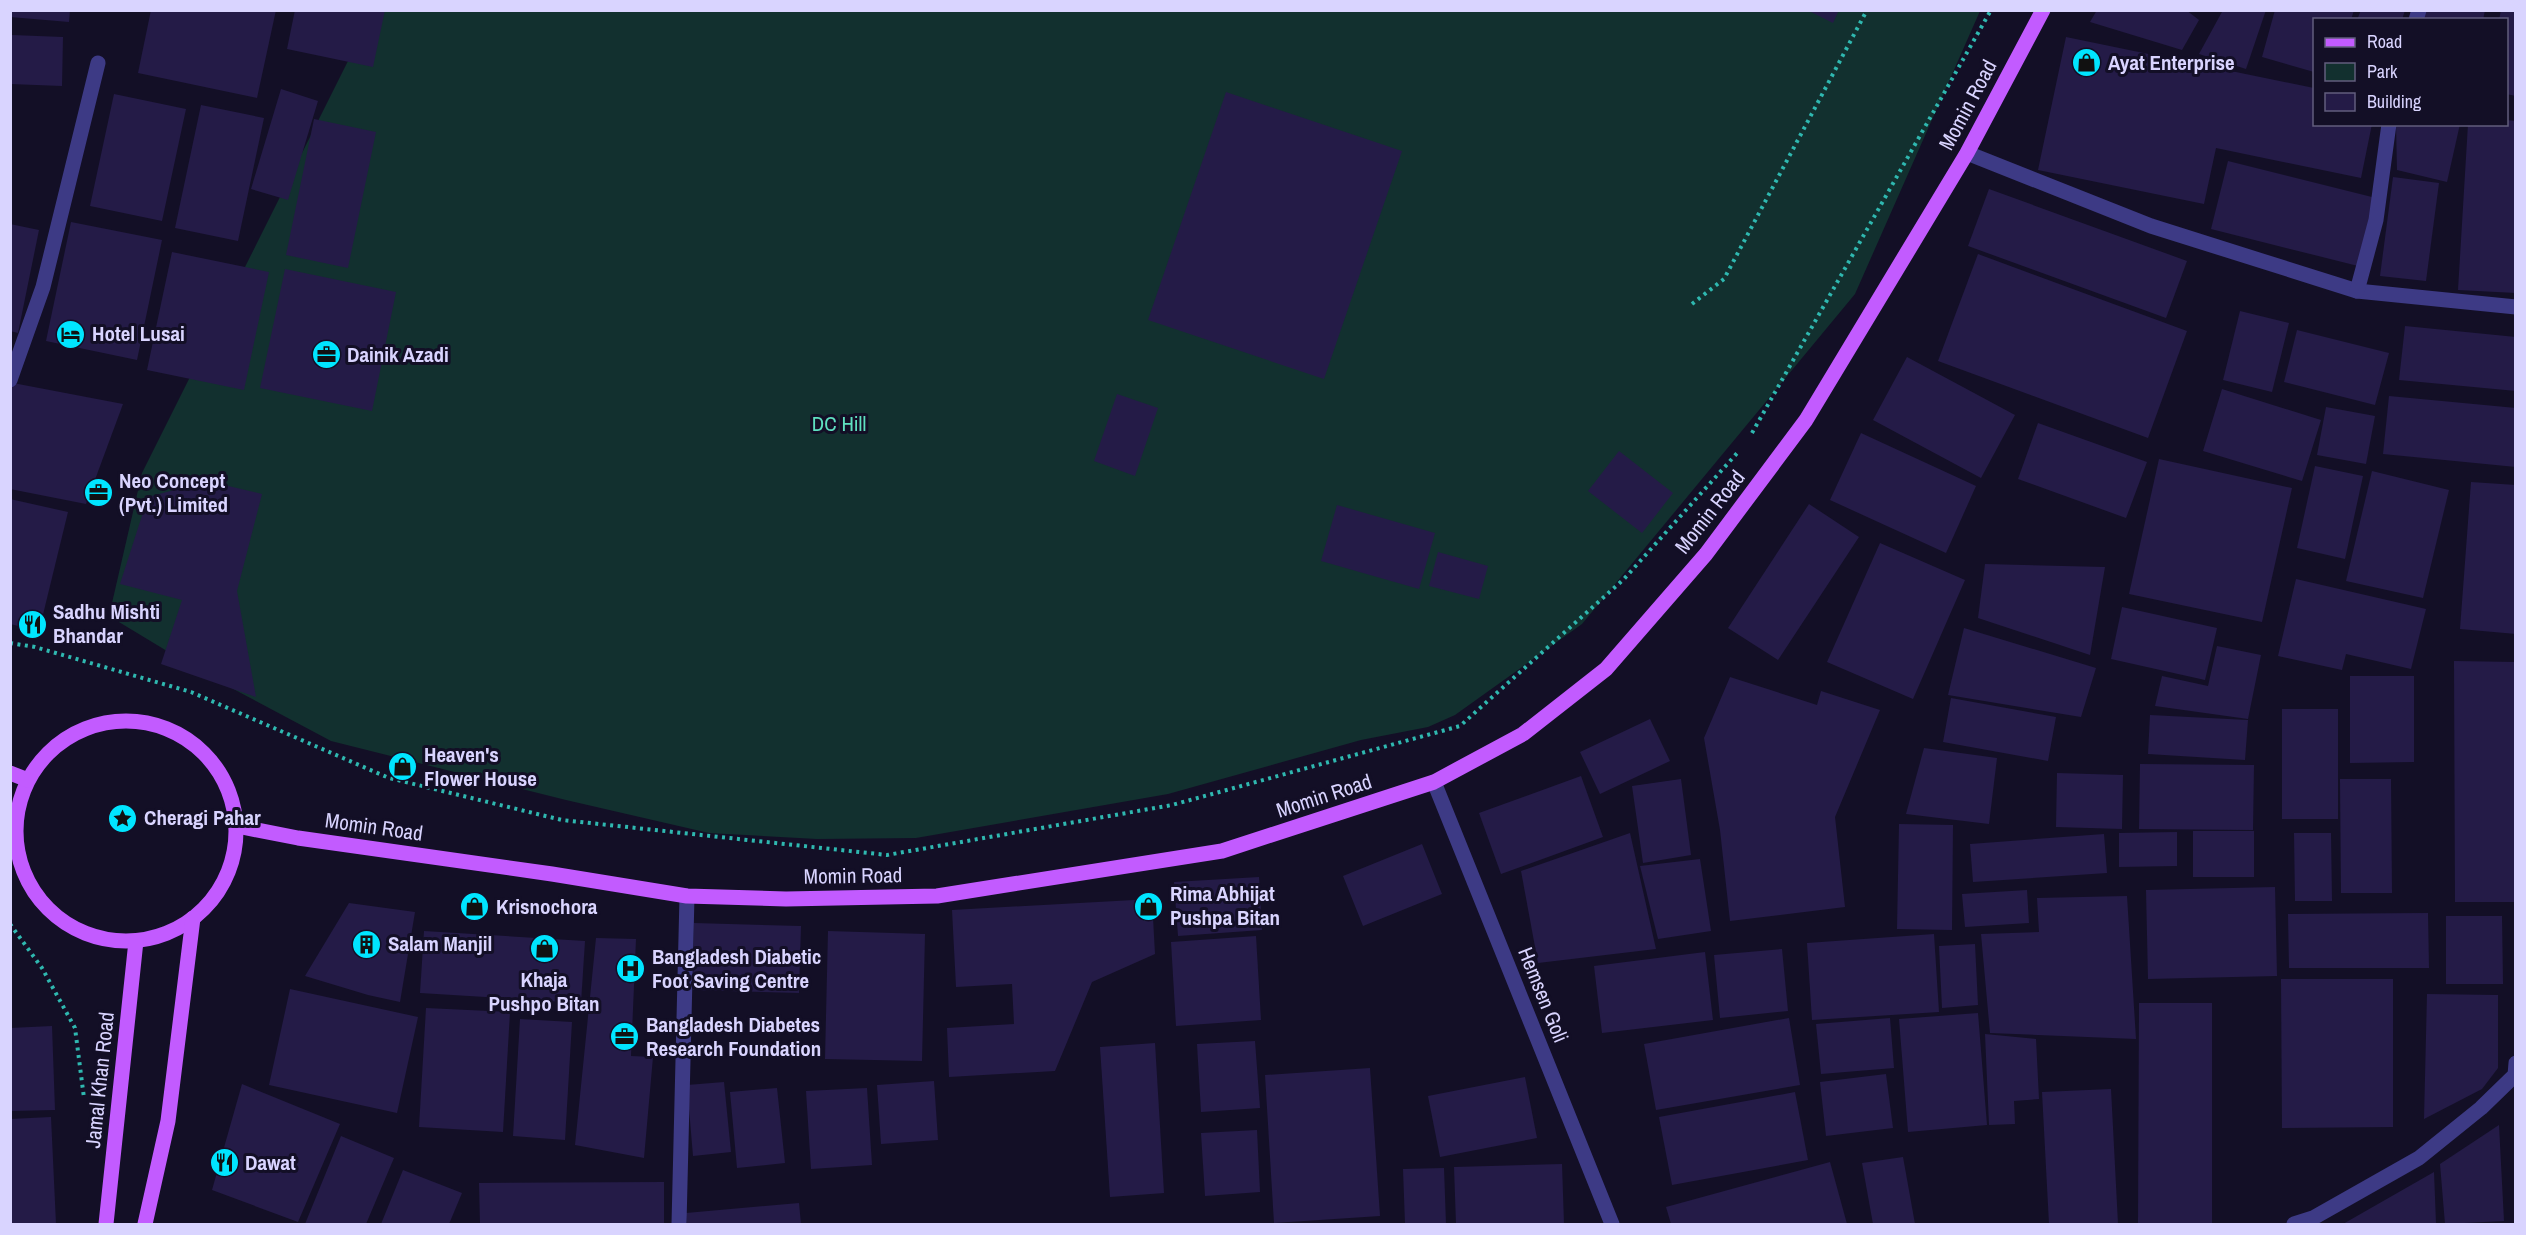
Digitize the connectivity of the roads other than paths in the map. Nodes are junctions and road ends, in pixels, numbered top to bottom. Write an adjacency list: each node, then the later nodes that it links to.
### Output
1 (2043, 10): 4 (main road, Momin Road)
2 (98, 63): 7 (street)
3 (2389, 126): 5 (street)
4 (1967, 153): 5 (street); 10 (main road, Momin Road)
5 (2357, 291): 6 (street)
6 (2516, 307)
7 (10, 380)
8 (10, 773): 9 (main road)
9 (28, 780): 11 (main road); 14 (main road)
10 (1434, 782): 12 (main road, Momin Road); 19 (street, Hemsen Goli)
11 (237, 826): 12 (main road, Momin Road); 13 (main road)
12 (687, 896): 18 (street)
13 (193, 918): 14 (main road); 17 (main road)
14 (136, 940): 16 (main road, Jamal Khan Road)
15 (2516, 1063): 20 (street)
16 (106, 1224)
17 (145, 1224)
18 (679, 1224)
19 (1612, 1224)
20 (2294, 1224)

